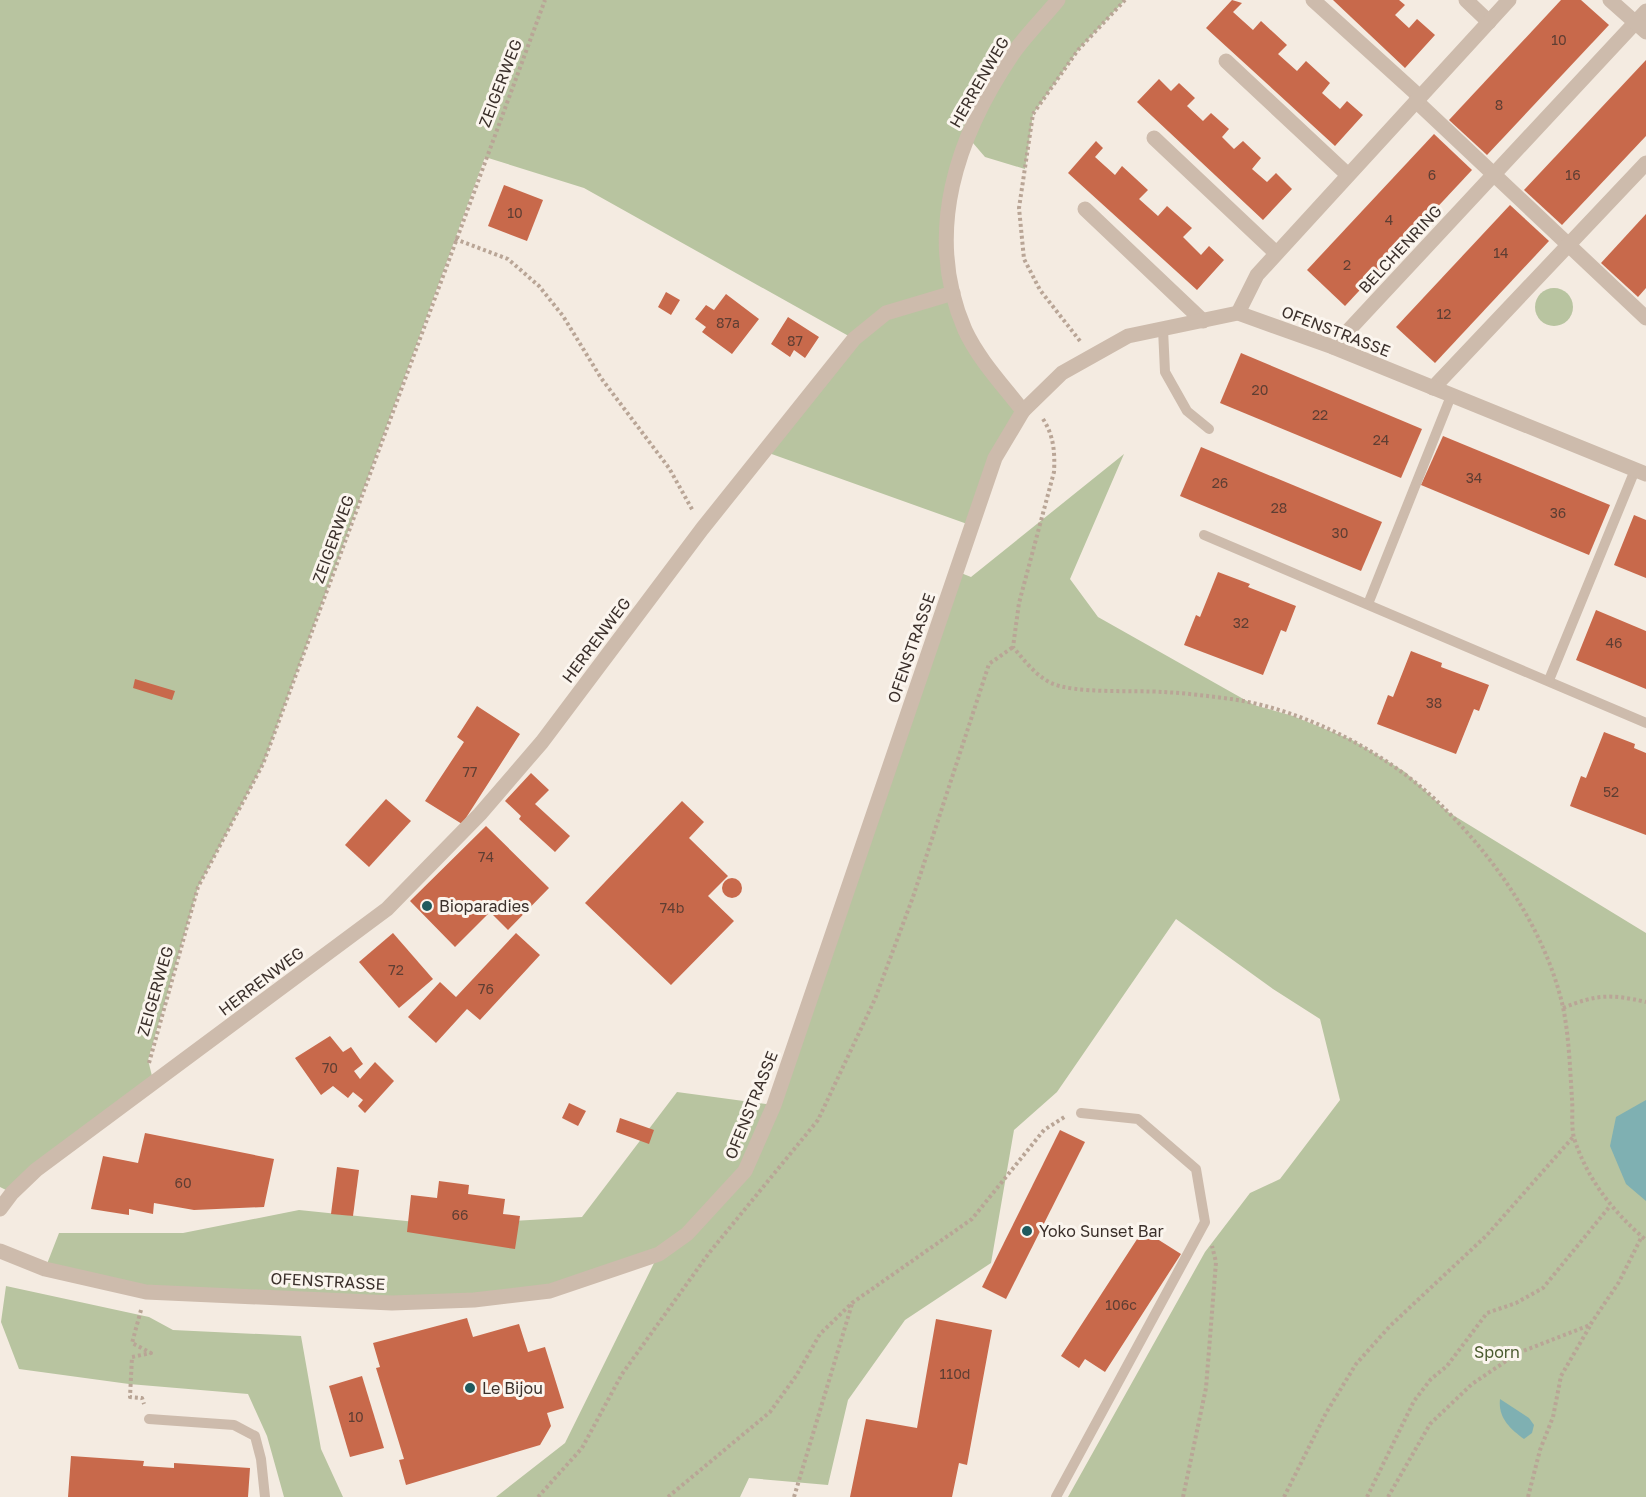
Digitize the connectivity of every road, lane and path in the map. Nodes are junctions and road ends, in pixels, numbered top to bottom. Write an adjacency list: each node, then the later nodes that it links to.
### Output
1 (544, 0): 18 (path, ZEIGERWEG)
2 (1058, 0): 21 (street, HERRENWEG)
3 (1125, 0): 27 (path)
4 (1313, 0): 12 (street)
5 (1466, 0): 9 (street)
6 (1509, 0): 9 (street)
7 (1610, 0): 10 (street)
8 (1646, 11): 10 (street, BELCHENRING)
9 (1489, 22): 12 (street)
10 (1640, 27): 16 (street, BELCHENRING)
11 (1226, 62): 15 (street)
12 (1418, 99): 15 (street); 16 (street)
13 (1154, 138): 20 (street)
14 (1646, 163): 19 (street)
15 (1348, 175): 20 (street)
16 (1493, 175): 19 (street); 26 (street, BELCHENRING)
17 (1085, 209): 24 (street)
18 (455, 239): 33 (path); 40 (path, ZEIGERWEG)
19 (1569, 244): 23 (street); 28 (street)
20 (1276, 253): 22 (street)
21 (953, 293): 30 (street); 33 (street, HERRENWEG)
22 (1238, 313): 24 (street, OFENSTRASSE); 26 (street, OFENSTRASSE)
23 (1645, 314)
24 (1203, 321): 25 (street, OFENSTRASSE)
25 (1163, 329): 27 (street, OFENSTRASSE); 31 (lane)
26 (1333, 347): 28 (street, OFENSTRASSE)
27 (1092, 356): 30 (street, OFENSTRASSE)
28 (1432, 388): 29 (street, OFENSTRASSE)
29 (1452, 396): 32 (street, OFENSTRASSE); 35 (lane)
30 (1027, 406): 39 (path); 48 (street, OFENSTRASSE)
31 (1209, 429)
32 (1642, 471): 36 (lane)
33 (702, 529): 40 (street, HERRENWEG)
34 (1204, 535): 35 (lane)
35 (1368, 604): 36 (lane)
36 (1550, 680): 37 (lane)
37 (1646, 723)
38 (1646, 1002): 39 (path)
39 (1563, 1008): 42 (path)
40 (154, 1084): 44 (street, HERRENWEG)
41 (1081, 1113): 45 (lane); 49 (path)
42 (1574, 1136): 43 (path); 57 (path)
43 (1610, 1206): 46 (path); 58 (path)
44 (0, 1209)
45 (1205, 1222): 55 (lane); 56 (path)
46 (1644, 1238): 50 (path)
47 (0, 1251): 48 (street, OFENSTRASSE)
48 (147, 1292): 51 (path)
49 (852, 1303): 53 (path); 54 (path)
50 (1590, 1325): 59 (path); 60 (path)
51 (149, 1419): 52 (lane)
52 (265, 1497)
53 (668, 1497)
54 (794, 1497)
55 (1056, 1497)
56 (1183, 1497)
57 (1284, 1497)
58 (1367, 1497)
59 (1388, 1497)
60 (1527, 1497)

